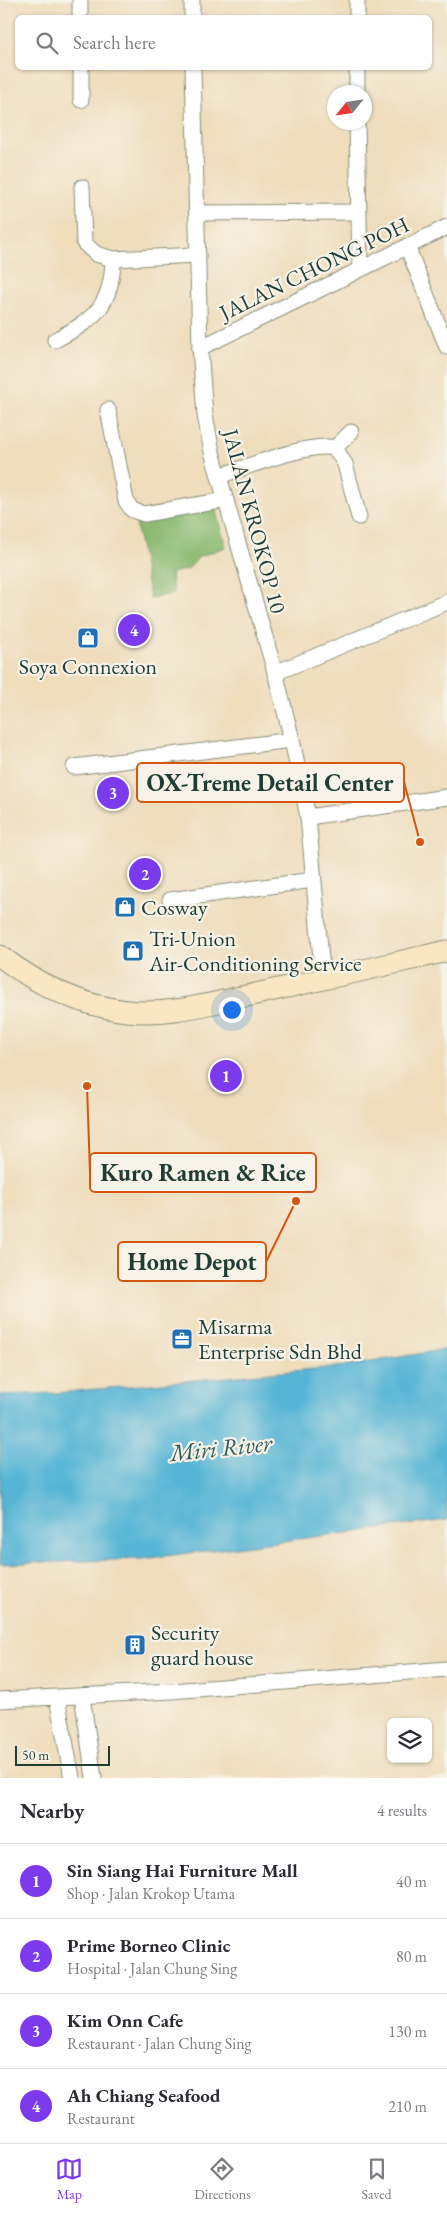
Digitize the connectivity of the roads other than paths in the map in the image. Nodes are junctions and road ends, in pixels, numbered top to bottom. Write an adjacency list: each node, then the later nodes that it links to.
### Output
1 (80, 0): 4 (street)
2 (192, 0): 5 (street)
3 (357, 0): 6 (street)
4 (80, 15)
5 (192, 15)
6 (357, 15)
7 (81, 70): 11 (street)
8 (193, 70): 15 (street, JALAN KROKOP 10)
9 (357, 70): 10 (street)
10 (357, 85)
11 (81, 100)
12 (357, 130): 14 (street)
13 (82, 187): 19 (street)
14 (358, 212): 15 (street); 20 (street)
15 (198, 213): 18 (street, JALAN KROKOP 10)
16 (447, 227): 17 (street, JALAN CHONG POH)
17 (407, 246): 20 (street, JALAN CHONG POH); 22 (street)
18 (198, 254): 19 (street); 23 (street, JALAN KROKOP 10)
19 (113, 259): 21 (street)
20 (360, 268): 23 (street, JALAN CHONG POH)
21 (55, 340)
22 (447, 347)
23 (200, 348): 27 (street, JALAN KROKOP 10)
24 (108, 410): 28 (street)
25 (351, 432): 26 (street)
26 (335, 448): 27 (street); 29 (street)
27 (219, 476): 28 (street, JALAN KROKOP 10)
28 (226, 500): 31 (street, JALAN KROKOP 10)
29 (360, 517)
30 (447, 602): 31 (street)
31 (275, 673): 32 (street, JALAN KROKOP 10)
32 (292, 740): 33 (street); 35 (street, JALAN KROKOP 10)
33 (74, 767)
34 (447, 797): 35 (street)
35 (308, 818): 36 (street, JALAN KROKOP 10)
36 (313, 880): 37 (street); 40 (street, JALAN KROKOP 10)
37 (170, 900)
38 (447, 951): 40 (street)
39 (0, 956): 40 (street)
40 (323, 980)
41 (447, 1669): 42 (street)
42 (82, 1696): 43 (street); 46 (street)
43 (57, 1698): 44 (street); 45 (street)
44 (0, 1700)
45 (72, 1778)
46 (94, 1778)

